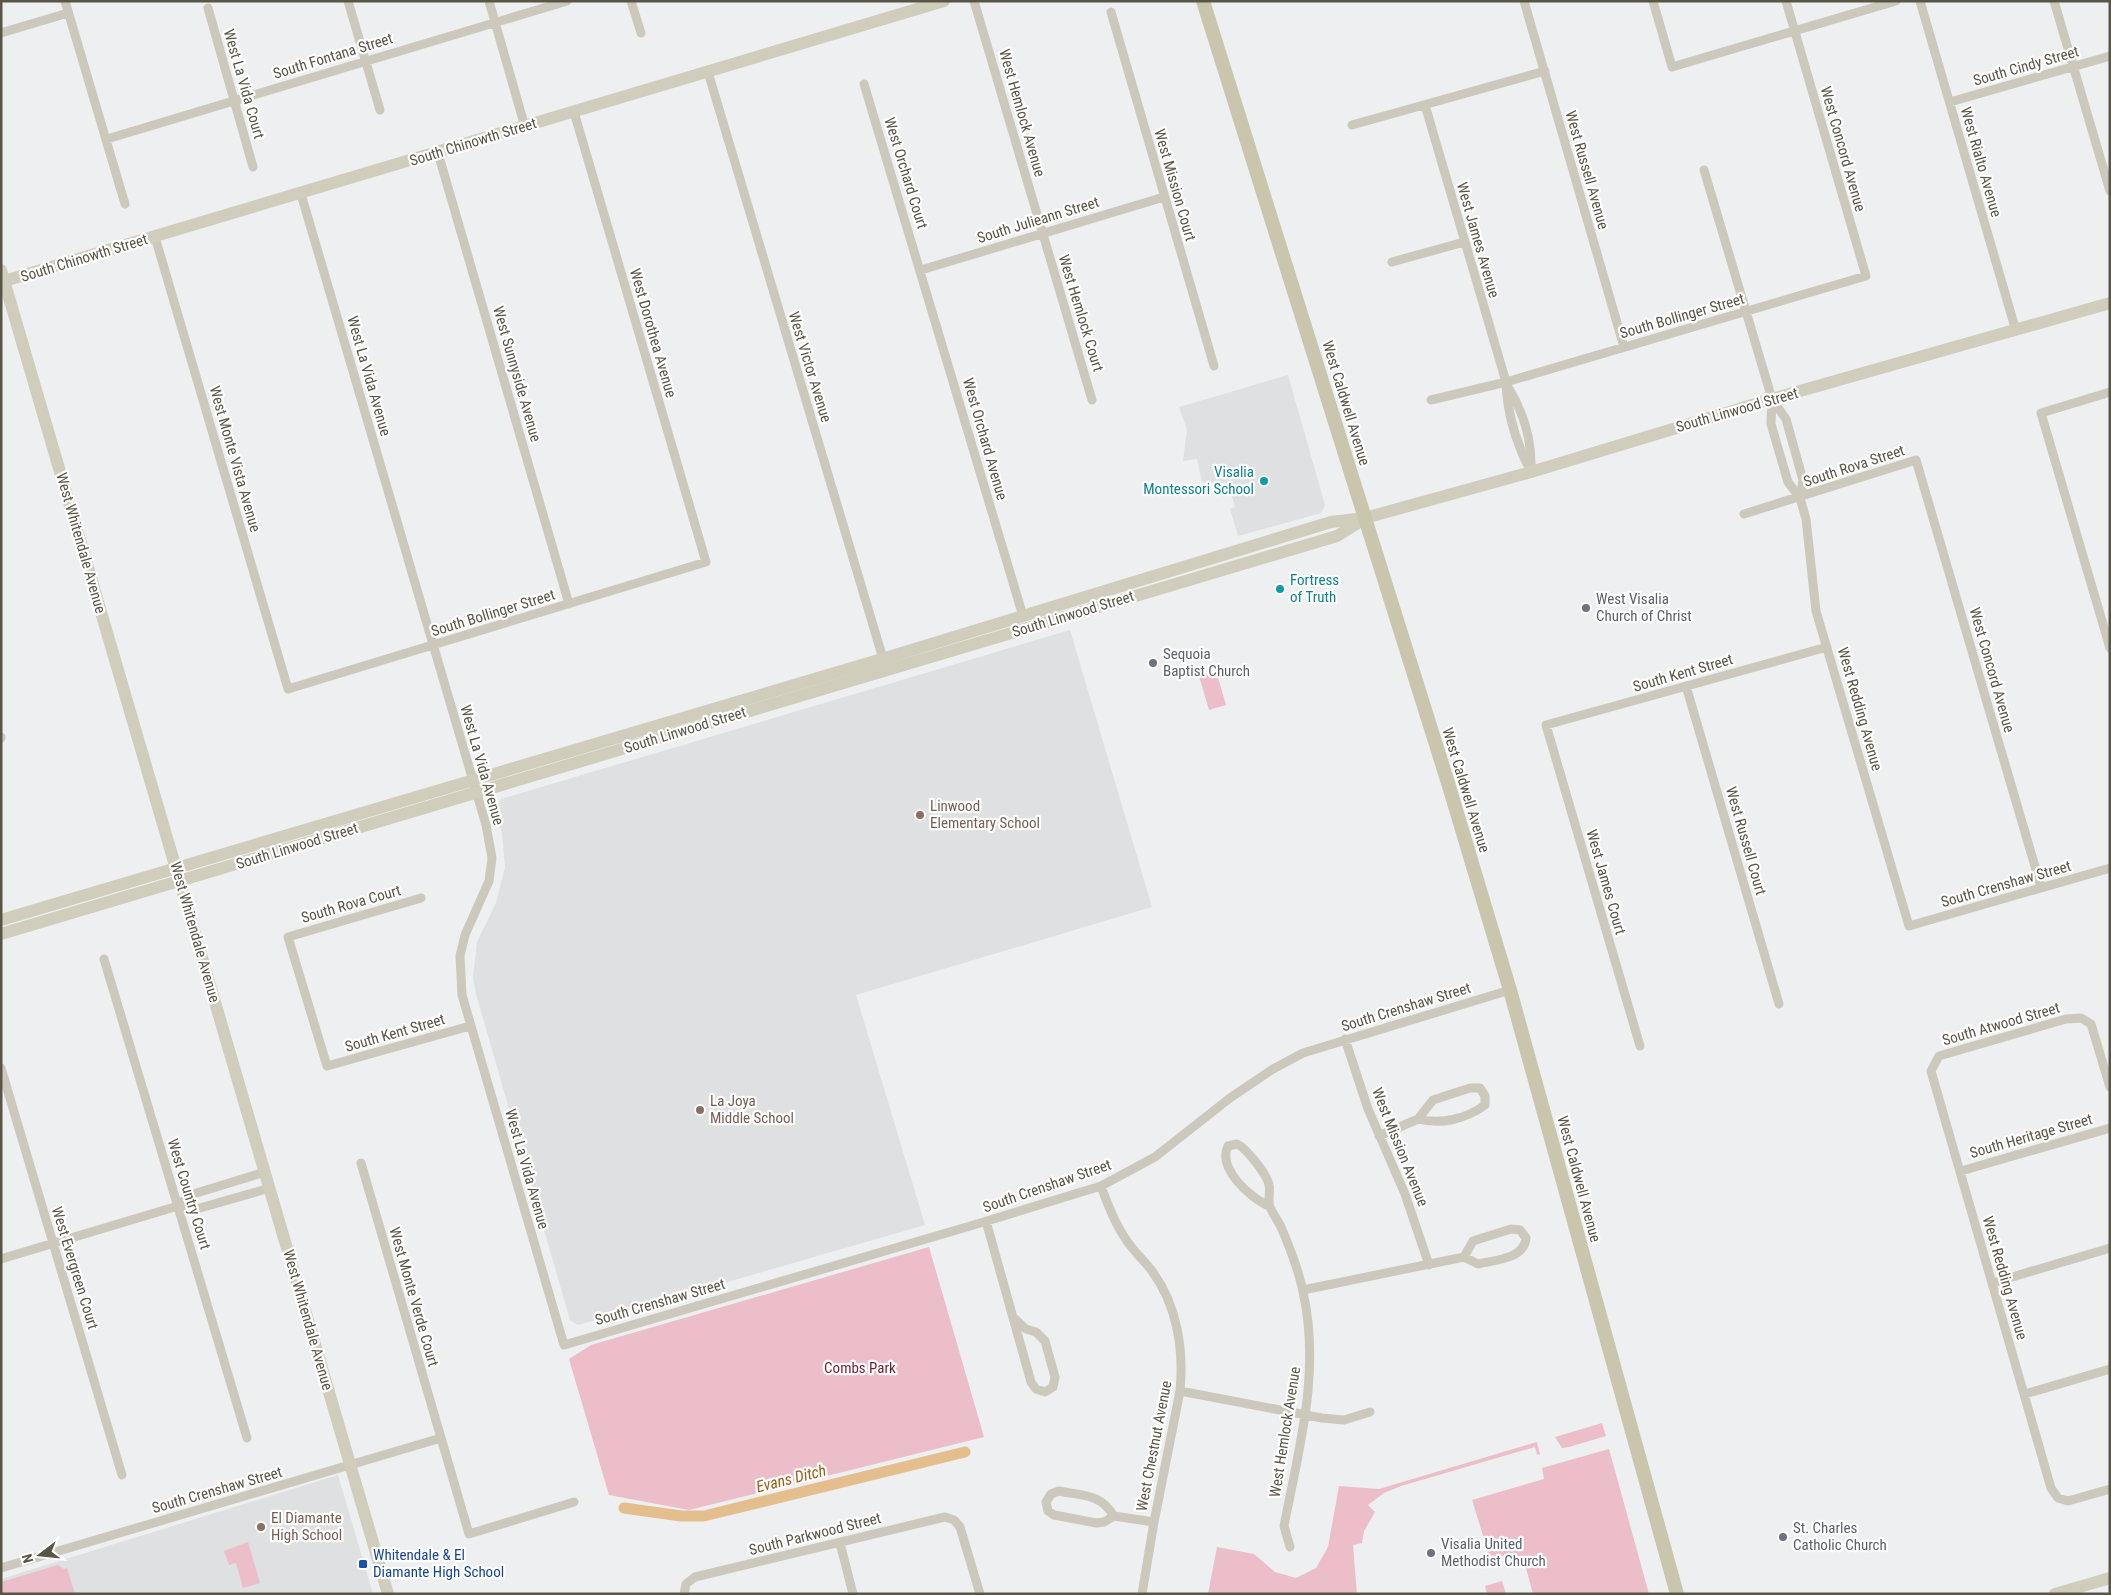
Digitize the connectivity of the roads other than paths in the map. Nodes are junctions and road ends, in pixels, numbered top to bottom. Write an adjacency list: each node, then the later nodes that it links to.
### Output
1 (65, 1): 16 (street)
2 (348, 1): 23 (street)
3 (489, 1): 18 (street)
4 (567, 1): 18 (street, South Fontana Street)
5 (631, 1): 21 (street)
6 (944, 1): 26 (street, South Chinowth Street)
7 (974, 1): 43 (street, West Hemlock Avenue)
8 (1203, 1): 64 (main road, West Caldwell Avenue)
9 (1524, 1): 25 (street, West Russell Avenue)
10 (1653, 1): 19 (street)
11 (1786, 1): 19 (street, West Concord Avenue)
12 (1896, 1): 19 (street)
13 (1920, 1): 29 (street, West Rialto Avenue)
14 (2054, 1): 24 (street)
15 (208, 8): 28 (street, West La Vida Court)
16 (68, 12): 20 (street); 35 (street)
17 (1111, 12): 41 (street, West Mission Court)
18 (495, 22): 23 (street, South Fontana Street); 34 (street)
19 (1794, 31): 48 (street, West Concord Avenue)
20 (1, 33)
21 (640, 33)
22 (2110, 56): 24 (street, South Cindy Street)
23 (365, 61): 28 (street, South Fontana Street); 31 (street)
24 (2073, 66): 29 (street, South Cindy Street); 39 (street)
25 (1545, 71): 30 (street); 53 (street, West Russell Avenue)
26 (708, 72): 32 (street, South Chinowth Street); 72 (street, West Victor Avenue)
27 (864, 84): 47 (street, West Orchard Court)
28 (235, 100): 35 (street, South Fontana Street); 37 (street, West La Vida Court)
29 (1950, 102): 52 (street, West Rialto Avenue)
30 (1425, 105): 33 (street); 45 (street, West James Avenue)
31 (380, 110)
32 (574, 112): 34 (street, South Chinowth Street); 65 (street, West Dorothea Avenue)
33 (1352, 125)
34 (525, 126): 36 (street, South Chinowth Street)
35 (106, 139): 42 (street)
36 (438, 153): 40 (street, South Chinowth Street); 66 (street, West Sunnyside Avenue)
37 (253, 167)
38 (1704, 170): 51 (street, West Redding Avenue)
39 (2110, 191)
40 (300, 194): 44 (street, South Chinowth Street); 68 (street, West La Vida Avenue)
41 (1164, 197): 43 (street, South Julieann Street); 54 (street, West Mission Court)
42 (125, 204)
43 (1043, 233): 47 (street, South Julieann Street); 57 (street, West Hemlock Court)
44 (155, 237): 49 (street, South Chinowth Street); 74 (street, West Monte Vista Avenue)
45 (1464, 242): 46 (street); 55 (street, West James Avenue)
46 (1392, 262)
47 (920, 270): 67 (street, West Orchard Avenue)
48 (1866, 276): 51 (street, South Bollinger Street)
49 (2, 278): 80 (street, West Whitendale Avenue)
50 (2110, 303): 52 (street, South Linwood Street)
51 (1746, 312): 53 (street, South Bollinger Street); 59 (street, West Redding Avenue)
52 (2016, 331): 59 (street, South Linwood Street)
53 (1624, 347): 55 (street, South Bollinger Street)
54 (1214, 366)
55 (1506, 382): 58 (street, South Bollinger Street); 61 (street, West James Avenue); 61 (street, West James Avenue)
56 (2110, 392): 70 (street)
57 (1092, 400)
58 (1431, 400)
59 (1772, 400): 61 (street, South Linwood Street); 62 (street, West Redding Avenue); 62 (street, West Redding Avenue)
60 (1916, 460): 62 (street, South Rova Street); 81 (street, West Concord Avenue)
61 (1532, 472): 64 (street, South Linwood Street)
62 (1800, 498): 63 (street); 69 (street, West Redding Avenue)
63 (1744, 514)
64 (1365, 518): 67 (street, South Linwood Street); 71 (street, South Linwood Street); 87 (main road, West Caldwell Avenue)
65 (706, 562): 66 (street, South Bollinger Street)
66 (569, 604): 68 (street, South Bollinger Street)
67 (1023, 616): 71 (street); 72 (street, South Linwood Street)
68 (434, 645): 74 (street, South Bollinger Street); 78 (street, West La Vida Avenue)
69 (1827, 647): 73 (street, South Kent Street); 84 (street, West Redding Avenue)
70 (2110, 648)
71 (953, 650): 72 (street, South Linwood Street)
72 (885, 664): 75 (street, South Linwood Street); 77 (street, South Linwood Street)
73 (1686, 686): 76 (street, South Kent Street); 88 (street, West Russell Court)
74 (288, 689)
75 (752, 697): 77 (street); 78 (street, South Linwood Street)
76 (1546, 725): 91 (street, West James Court)
77 (651, 741): 78 (street, South Linwood Street)
78 (474, 787): 80 (street, South Linwood Street); 89 (street, West La Vida Avenue)
79 (2110, 868): 81 (street, South Crenshaw Street)
80 (178, 875): 83 (street, South Linwood Street); 85 (street, South Linwood Street); 101 (street, West Whitendale Avenue)
81 (2041, 887): 84 (street, South Crenshaw Street)
82 (421, 898): 93 (street, South Rova Court)
83 (1, 920)
84 (1910, 926)
85 (1, 934)
86 (104, 959): 104 (street, West Country Court)
87 (1510, 990): 90 (street, South Crenshaw Street); 138 (main road, West Caldwell Avenue)
88 (1779, 1004)
89 (470, 1026): 93 (street, South Kent Street); 115 (street, West La Vida Avenue)
90 (1346, 1039): 98 (street, West Mission Avenue); 102 (street, South Crenshaw Street)
91 (1640, 1046)
92 (1933, 1064): 95 (street, South Atwood Street); 100 (street, West Redding Avenue)
93 (327, 1066)
94 (1, 1068): 107 (street, West Evergreen Court)
95 (2110, 1087)
96 (1418, 1119): 96 (street); 98 (street)
97 (2110, 1128): 100 (street, South Heritage Street)
98 (1379, 1136): 111 (street, West Mission Avenue)
99 (361, 1163): 122 (street, West Monte Verde Court)
100 (1960, 1171): 112 (street, West Redding Avenue)
101 (265, 1172): 103 (street, West Whitendale Avenue); 104 (street)
102 (1101, 1186): 106 (street, South Crenshaw Street); 117 (street, West Chestnut Avenue)
103 (270, 1188): 104 (street); 123 (street, West Whitendale Avenue)
104 (178, 1206): 107 (street); 121 (street, West Country Court)
105 (1269, 1206): 105 (street); 113 (street)
106 (986, 1222): 114 (street); 115 (street, South Crenshaw Street)
107 (53, 1244): 110 (street); 124 (street, West Evergreen Court)
108 (2110, 1248): 112 (street)
109 (1464, 1257): 109 (street); 111 (street)
110 (1, 1259)
111 (1430, 1265): 113 (street)
112 (1992, 1282): 118 (street, West Redding Avenue)
113 (1303, 1290): 120 (street, West Hemlock Avenue)
114 (1015, 1319): 114 (street)
115 (564, 1345)
116 (2110, 1369): 118 (street)
117 (1180, 1391): 120 (street); 128 (street, West Chestnut Avenue)
118 (2025, 1394): 125 (street, West Redding Avenue)
119 (1370, 1412): 120 (street)
120 (1306, 1415): 130 (street, West Hemlock Avenue)
121 (248, 1438)
122 (441, 1438): 123 (street, South Crenshaw Street); 126 (street, West Monte Verde Court)
123 (350, 1465): 131 (street, South Crenshaw Street); 133 (street, West Whitendale Avenue)
124 (122, 1475)
125 (2110, 1490)
126 (574, 1502)
127 (1114, 1516): 127 (street); 128 (street)
128 (1154, 1522): 137 (street, West Chestnut Avenue)
129 (840, 1543): 134 (street, South Parkwood Street); 135 (street); 136 (street, South Parkwood Street)
130 (1290, 1547)
131 (1, 1568)
132 (2110, 1578): 139 (street)
133 (388, 1594)
134 (684, 1594)
135 (853, 1594)
136 (980, 1594)
137 (1142, 1594)
138 (1677, 1594)
139 (2055, 1594)

